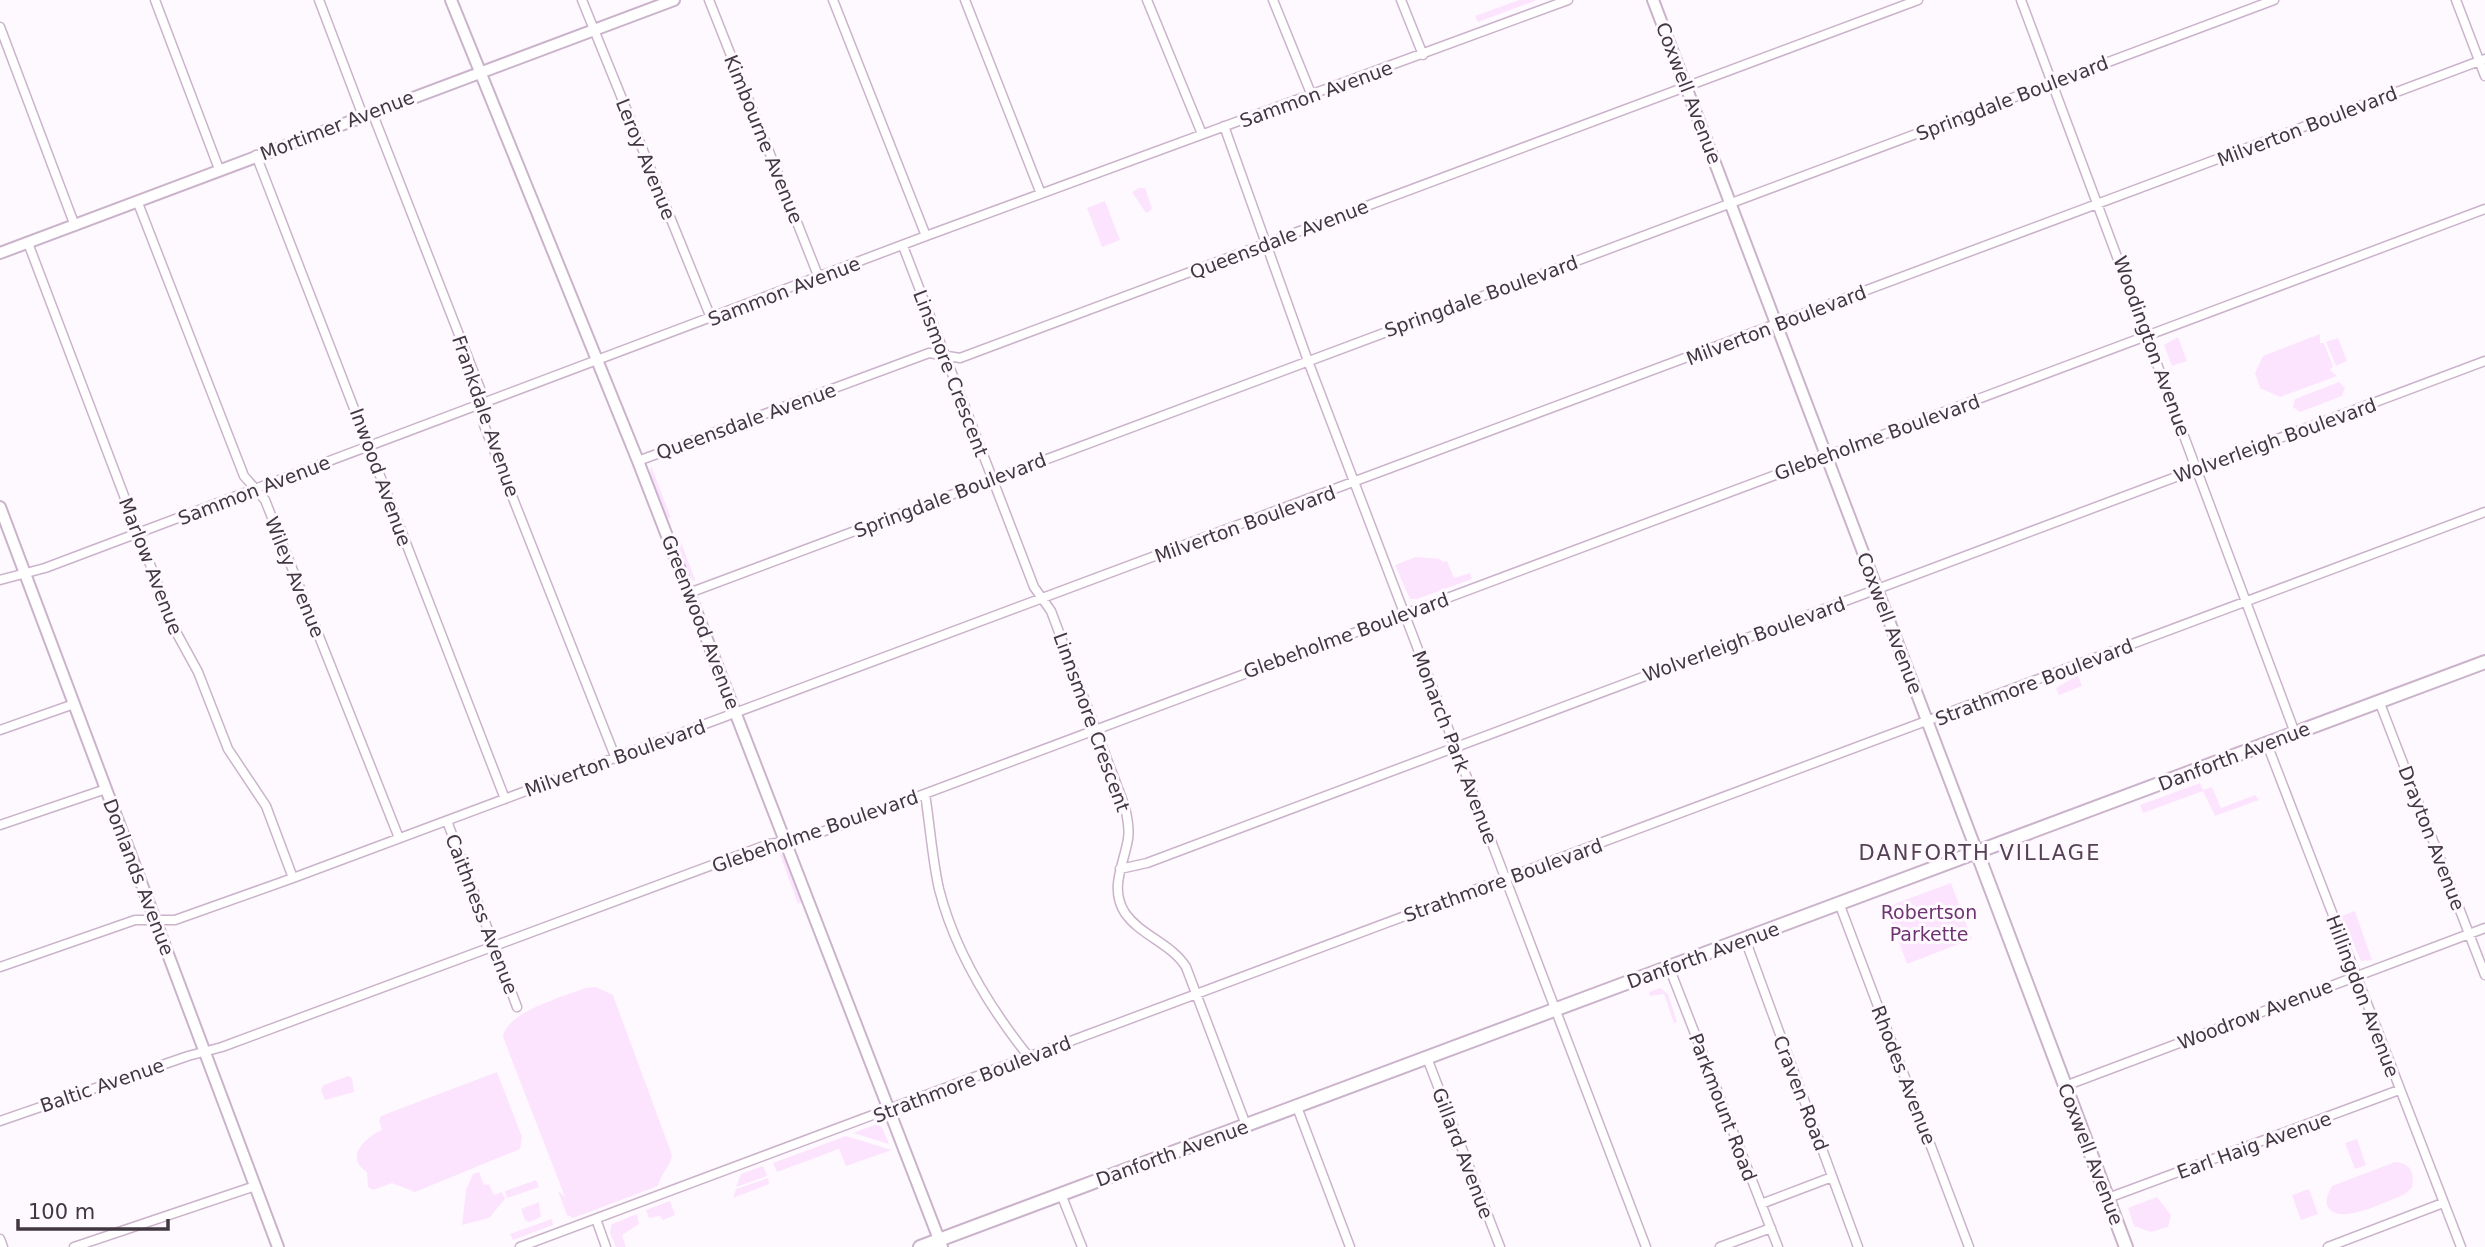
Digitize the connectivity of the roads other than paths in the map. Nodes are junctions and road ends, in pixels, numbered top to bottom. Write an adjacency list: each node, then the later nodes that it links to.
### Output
1 (155, 0): 31 (street)
2 (319, 0): 27 (street, Frankdale Avenue)
3 (451, 0): 22 (street, Greenwood Avenue)
4 (582, 0): 19 (street, Leroy Avenue)
5 (674, 0): 19 (street, Mortimer Avenue)
6 (709, 0): 43 (street, Kimbourne Avenue)
7 (833, 0): 38 (street)
8 (965, 0): 32 (street)
9 (1147, 0): 29 (street)
10 (1273, 0): 26 (street)
11 (1401, 0): 20 (street)
12 (1568, 0): 20 (street, Sammon Avenue)
13 (1653, 0): 25 (street, Coxwell Avenue)
14 (1918, 0): 25 (street, Queensdale Avenue)
15 (2021, 0): 24 (street, Woodington Avenue)
16 (2274, 0): 24 (street, Springdale Boulevard)
17 (2456, 0): 21 (street)
18 (0, 27): 37 (street)
19 (593, 30): 22 (street, Mortimer Avenue); 44 (street, Leroy Avenue)
20 (1423, 55): 26 (street, Sammon Avenue)
21 (2482, 60): 23 (street); 35 (street, Milverton Boulevard)
22 (481, 70): 27 (street, Mortimer Avenue); 50 (street, Greenwood Avenue)
23 (2485, 76)
24 (2052, 82): 34 (street, Springdale Boulevard); 35 (street, Woodington Avenue)
25 (1686, 86): 34 (street, Coxwell Avenue); 40 (street, Queensdale Avenue)
26 (1312, 96): 28 (street, Sammon Avenue)
27 (367, 114): 30 (street, Mortimer Avenue); 51 (street, Frankdale Avenue)
28 (1224, 126): 29 (street, Sammon Avenue); 40 (street, Monarch Park Avenue)
29 (1202, 134): 32 (street, Sammon Avenue)
30 (256, 155): 31 (street, Mortimer Avenue); 52 (street, Inwood Avenue)
31 (219, 169): 33 (street, Mortimer Avenue)
32 (1041, 194): 38 (street, Sammon Avenue)
33 (138, 203): 37 (street, Mortimer Avenue); 58 (street, Wiley Avenue)
34 (1730, 204): 45 (street, Coxwell Avenue); 48 (street, Springdale Boulevard)
35 (2099, 204): 45 (street, Milverton Boulevard); 46 (street, Woodington Avenue)
36 (2485, 209): 46 (street, Glebeholme Boulevard)
37 (75, 226): 39 (street, Mortimer Avenue)
38 (926, 236): 41 (street, Sammon Avenue)
39 (28, 243): 42 (street, Mortimer Avenue); 61 (street, Marlow Avenue)
40 (1267, 243): 47 (street, Queensdale Avenue); 48 (street, Monarch Park Avenue)
41 (902, 246): 43 (street, Sammon Avenue); 47 (street, Linsmore Crescent)
42 (0, 253)
43 (819, 278): 44 (street, Sammon Avenue)
44 (711, 318): 50 (street, Sammon Avenue)
45 (1776, 325): 53 (street, Coxwell Avenue); 57 (street, Milverton Boulevard)
46 (2147, 336): 53 (street, Glebeholme Boulevard); 55 (street, Woodington Avenue)
47 (943, 356): 54 (street, Queensdale Avenue); 56 (street, Linsmore Crescent)
48 (1308, 361): 56 (street, Springdale Boulevard); 57 (street, Monarch Park Avenue)
49 (2485, 361): 55 (street, Wolverleigh Boulevard)
50 (598, 362): 51 (street, Sammon Avenue); 54 (street, Greenwood Avenue)
51 (482, 404): 52 (street, Sammon Avenue); 80 (street, Frankdale Avenue)
52 (369, 447): 58 (street, Sammon Avenue); 83 (street, Inwood Avenue)
53 (1826, 456): 65 (street, Coxwell Avenue); 69 (street, Glebeholme Boulevard)
54 (638, 461): 66 (street, Greenwood Avenue)
55 (2197, 469): 65 (street, Wolverleigh Boulevard); 68 (street, Woodington Avenue)
56 (992, 479): 62 (street, Linsmore Crescent); 66 (street, Springdale Boulevard)
57 (1355, 482): 67 (street, Milverton Boulevard); 69 (street, Monarch Park Avenue)
58 (256, 490): 61 (street, Sammon Avenue); 86 (street, Wiley Avenue)
59 (0, 507): 63 (street, Donlands Avenue)
60 (2485, 512): 68 (street, Strathmore Boulevard)
61 (138, 533): 63 (street, Sammon Avenue); 90 (street, Marlow Avenue)
62 (1015, 538): 67 (street, Linnsmore Crescent)
63 (24, 573): 64 (street, Sammon Avenue); 72 (street, Donlands Avenue)
64 (0, 580)
65 (1877, 589): 74 (street, Coxwell Avenue); 79 (street, Wolverleigh Boulevard)
66 (689, 593): 73 (street, Greenwood Avenue)
67 (1042, 599): 73 (street, Milverton Boulevard); 75 (street, Linnsmore Crescent)
68 (2247, 601): 74 (street, Strathmore Boulevard); 77 (street, Woodington Avenue)
69 (1404, 614): 75 (street, Glebeholme Boulevard); 79 (street, Monarch Park Avenue)
70 (2485, 662): 71 (main road, Danforth Avenue)
71 (2379, 701): 77 (main road, Danforth Avenue); 95 (street, Drayton Avenue)
72 (74, 704): 76 (street); 81 (street, Donlands Avenue)
73 (736, 713): 80 (street, Milverton Boulevard); 87 (street, Greenwood Avenue)
74 (1928, 722): 88 (street, Coxwell Avenue); 91 (street, Strathmore Boulevard)
75 (1094, 728): 82 (street, Glebeholme Boulevard); 89 (street, Linnsmore Crescent)
76 (0, 730)
77 (2295, 733): 78 (main road, Danforth Avenue)
78 (2267, 744): 88 (main road, Danforth Avenue); 101 (street, Hillingdon Avenue)
79 (1455, 746): 89 (street, Wolverleigh Boulevard); 91 (street, Monarch Park Avenue)
80 (616, 759): 83 (street, Milverton Boulevard)
81 (106, 789): 85 (street); 93 (street, Donlands Avenue)
82 (925, 794): 87 (street, Glebeholme Boulevard); 106 (street)
83 (505, 799): 84 (street, Milverton Boulevard)
84 (447, 821): 86 (street, Milverton Boulevard); 97 (street, Caithness Avenue)
85 (0, 825)
86 (399, 838): 90 (street, Milverton Boulevard)
87 (787, 843): 97 (street, Glebeholme Boulevard); 111 (street, Greenwood Avenue)
88 (1977, 852): 92 (main road, Danforth Avenue); 108 (main road, Coxwell Avenue)
89 (1120, 869): 102 (street, Linnsmore Crescent)
90 (293, 878): 93 (street, Milverton Boulevard)
91 (1504, 879): 102 (street, Strathmore Boulevard); 104 (street, Monarch Park Avenue)
92 (1839, 903): 96 (main road, Danforth Avenue); 137 (street, Rhodes Avenue)
93 (156, 922): 98 (street, Milverton Boulevard); 105 (street, Donlands Avenue)
94 (2485, 928): 95 (street, Woodrow Avenue)
95 (2469, 934): 100 (street, Drayton Avenue); 101 (street, Woodrow Avenue)
96 (1745, 939): 99 (main road, Danforth Avenue); 114 (street, Craven Road)
97 (493, 946): 103 (street, Caithness Avenue); 105 (street, Glebeholme Boulevard)
98 (0, 967)
99 (1669, 967): 104 (main road, Danforth Avenue); 118 (street, Parkmount Road)
100 (2485, 975)
101 (2355, 976): 108 (street, Woodrow Avenue); 109 (street, Hillingdon Avenue)
102 (1196, 994): 106 (street, Strathmore Boulevard); 113 (street, Linnsmore Crescent)
103 (517, 1007)
104 (1555, 1010): 107 (main road, Danforth Avenue); 133 (street, Monarch Park Avenue)
105 (205, 1051): 112 (street, Baltic Avenue); 115 (street, Donlands Avenue)
106 (1029, 1057): 111 (street, Strathmore Boulevard)
107 (1427, 1058): 110 (main road, Danforth Avenue); 132 (street, Gillard Avenue)
108 (2065, 1086): 117 (main road, Coxwell Avenue)
109 (2399, 1090): 117 (street, Earl Haig Avenue); 119 (street, Hillingdon Avenue)
110 (1297, 1107): 113 (main road, Danforth Avenue); 131 (street)
111 (890, 1110): 120 (street, Strathmore Boulevard); 123 (street, Greenwood Avenue)
112 (0, 1121)
113 (1246, 1125): 116 (main road, Danforth Avenue)
114 (1832, 1177): 118 (street); 136 (street, Craven Road)
115 (255, 1186): 125 (street); 126 (street, Donlands Avenue)
116 (1061, 1194): 123 (main road, Danforth Avenue); 130 (street)
117 (2108, 1198): 138 (main road, Coxwell Avenue)
118 (1761, 1203): 121 (street, Parkmount Road)
119 (2443, 1203): 139 (street); 140 (street, Hillingdon Avenue)
120 (596, 1219): 127 (street, Strathmore Boulevard); 128 (street)
121 (1770, 1228): 134 (street); 135 (street, Parkmount Road)
122 (0, 1239): 124 (street)
123 (941, 1243): 129 (main road, Danforth Avenue)
124 (2, 1247)
125 (74, 1247)
126 (278, 1247)
127 (520, 1247)
128 (606, 1247)
129 (920, 1247)
130 (1082, 1247)
131 (1350, 1247)
132 (1500, 1247)
133 (1646, 1247)
134 (1720, 1247)
135 (1778, 1247)
136 (1858, 1247)
137 (1969, 1247)
138 (2126, 1247)
139 (2328, 1247)
140 (2460, 1247)

